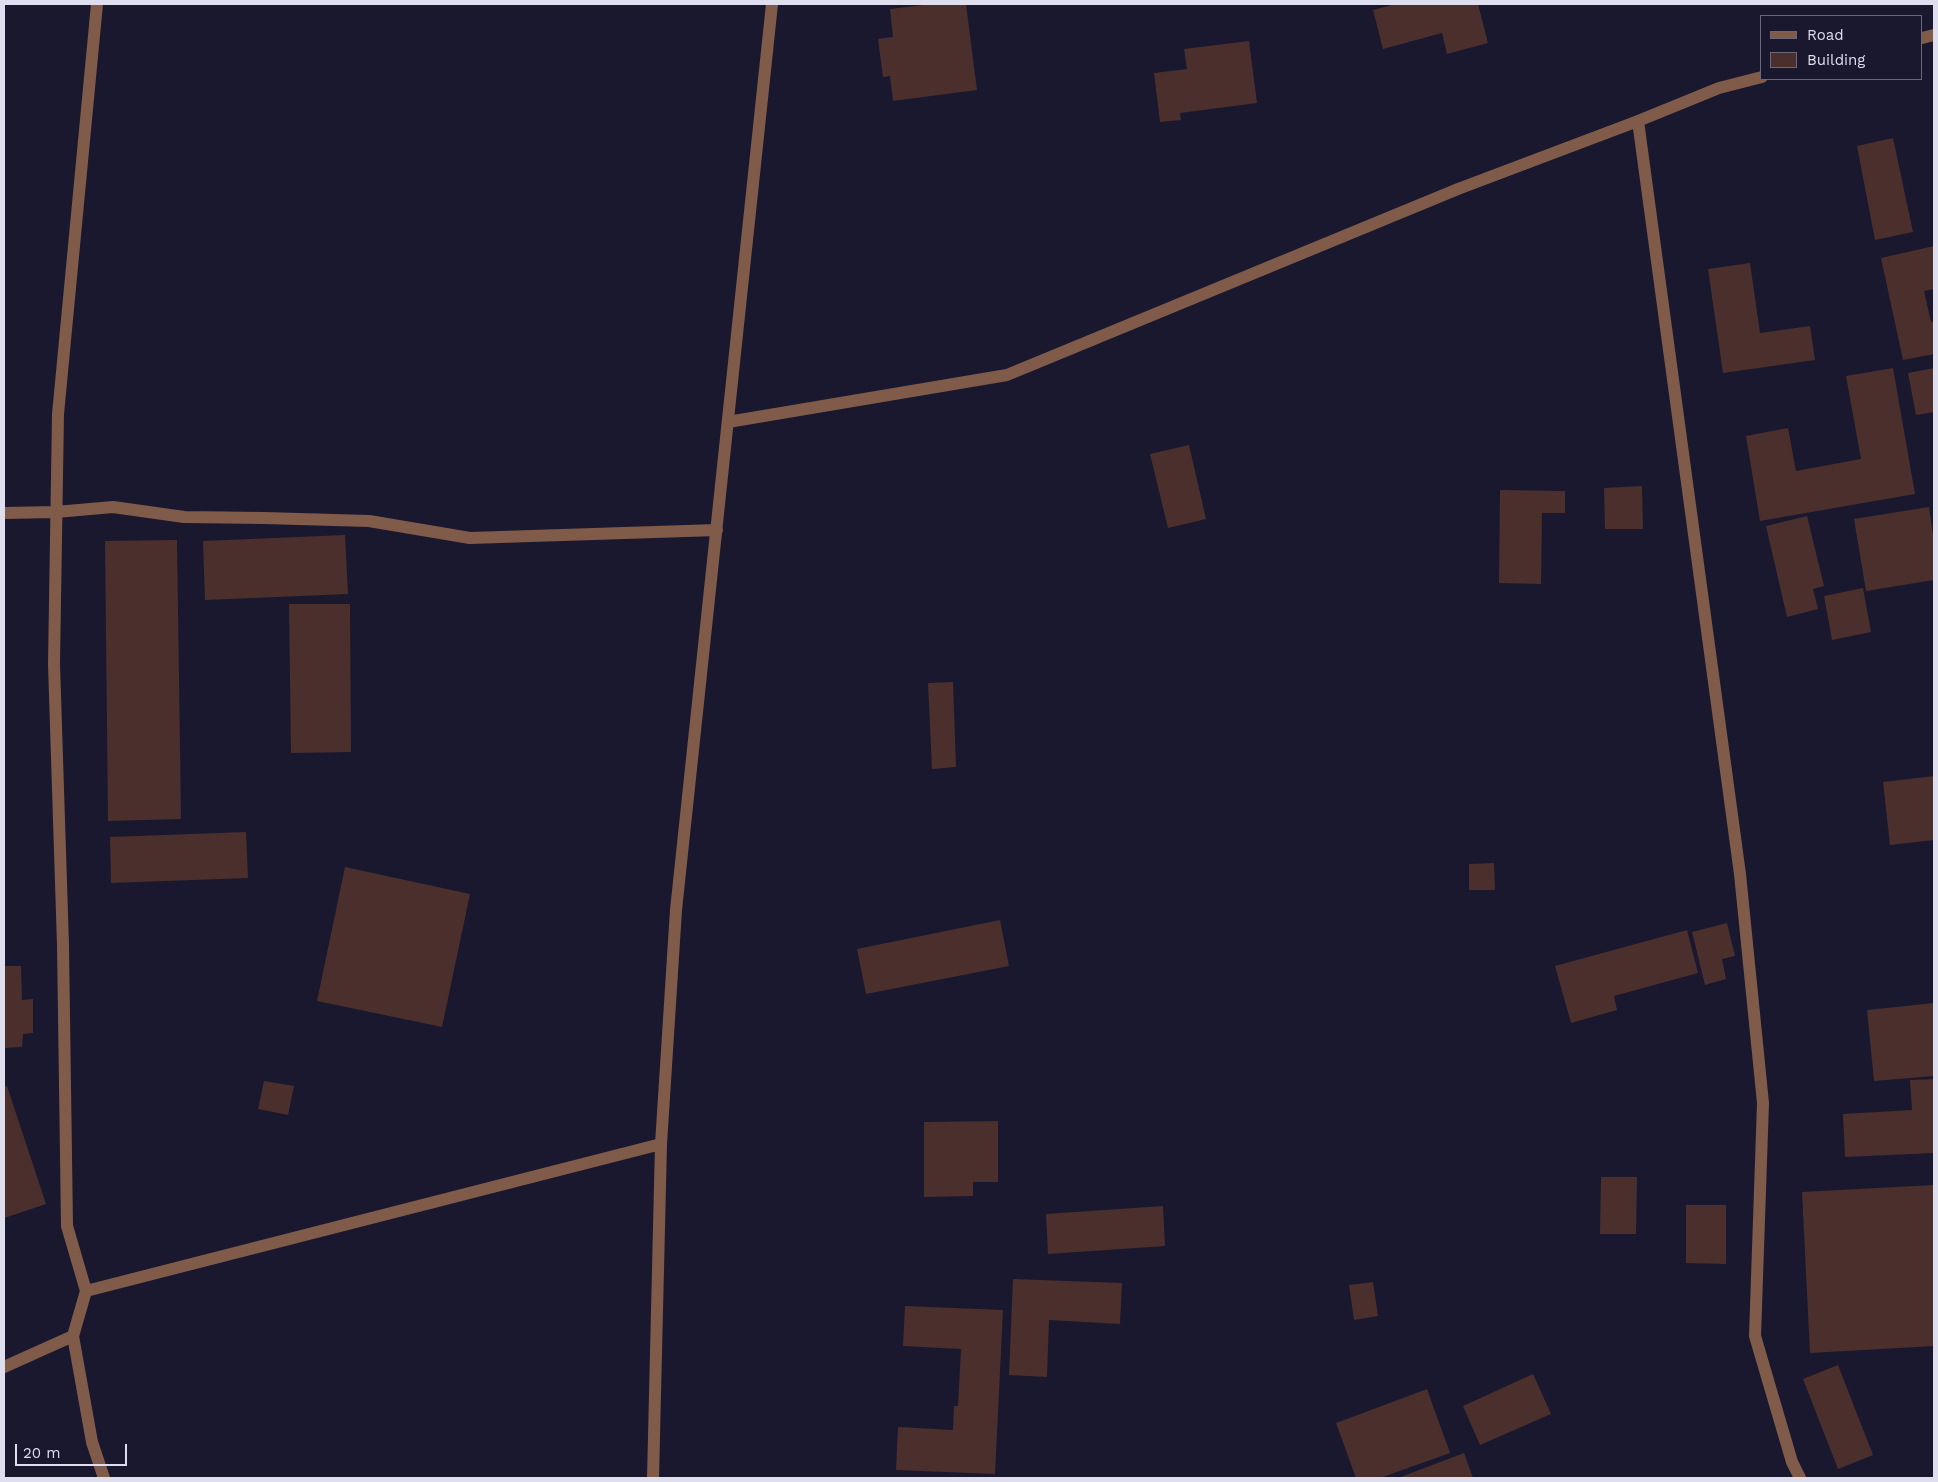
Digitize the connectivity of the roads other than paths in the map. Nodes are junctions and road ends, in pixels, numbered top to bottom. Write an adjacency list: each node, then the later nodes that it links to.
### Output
1 (97, 4): 6 (street)
2 (772, 4): 5 (street)
3 (1760, 78): 4 (street)
4 (1638, 121): 5 (street); 15 (street)
5 (728, 422): 8 (street)
6 (56, 512): 7 (street); 8 (street); 10 (street)
7 (4, 513)
8 (717, 530): 9 (street)
9 (661, 1144): 10 (street); 14 (street)
10 (86, 1290): 11 (street)
11 (73, 1336): 12 (street); 13 (street)
12 (4, 1367)
13 (104, 1478)
14 (653, 1478)
15 (1800, 1478)

